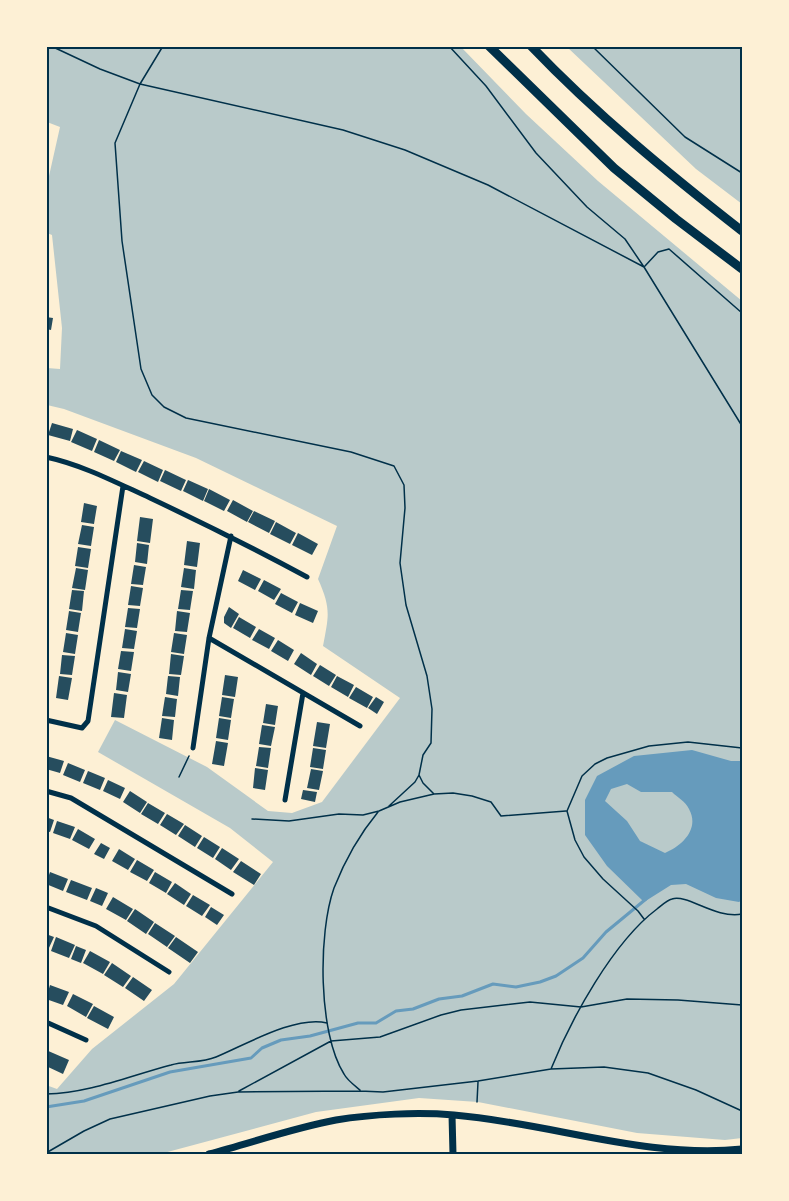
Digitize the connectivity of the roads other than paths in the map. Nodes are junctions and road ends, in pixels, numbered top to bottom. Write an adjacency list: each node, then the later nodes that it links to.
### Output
1 (489, 46): 4 (highway)
2 (531, 46): 3 (highway)
3 (742, 231)
4 (742, 269)
5 (46, 457): 6 (street)
6 (123, 486): 7 (street); 11 (street)
7 (231, 536): 8 (street); 9 (street)
8 (308, 577)
9 (209, 638): 10 (street); 13 (street)
10 (303, 693): 12 (street); 15 (street)
11 (46, 720)
12 (360, 726)
13 (193, 748)
14 (46, 791): 16 (street)
15 (285, 800)
16 (232, 894)
17 (46, 907): 18 (street)
18 (169, 972)
19 (46, 1022): 20 (street)
20 (86, 1040)
21 (452, 1115): 22 (street); 23 (street); 24 (street)
22 (742, 1149)
23 (209, 1155)
24 (453, 1155)

